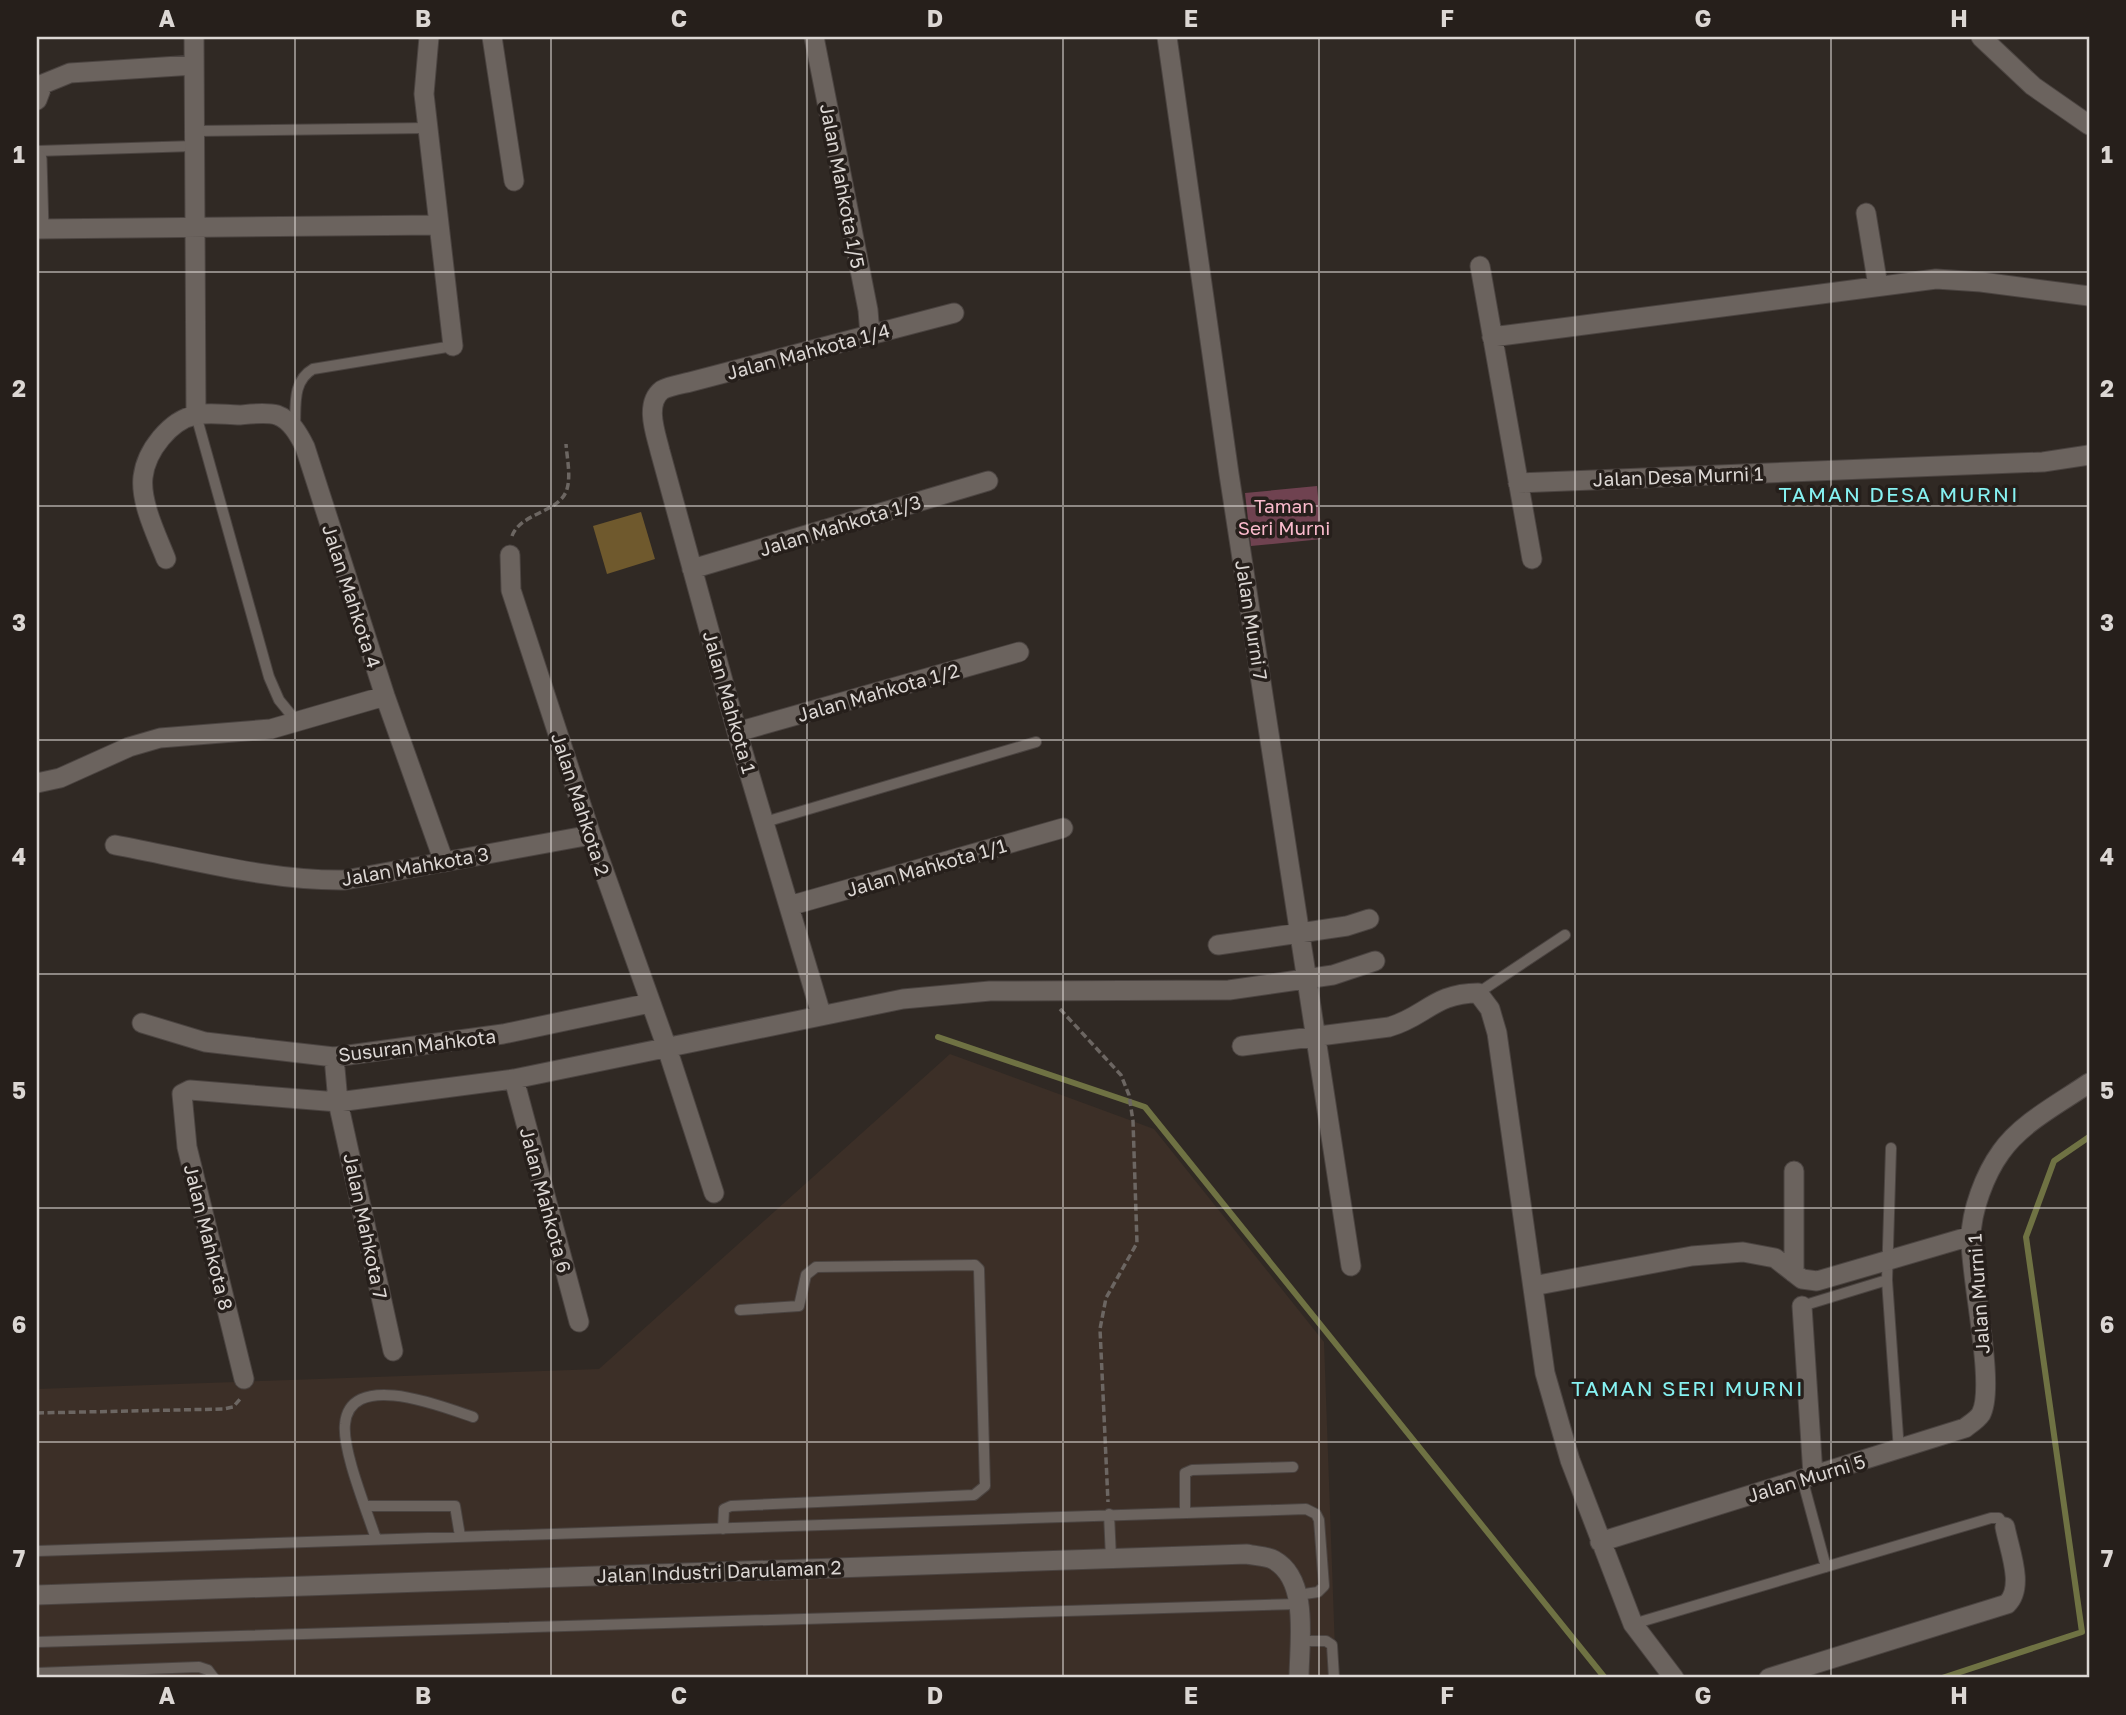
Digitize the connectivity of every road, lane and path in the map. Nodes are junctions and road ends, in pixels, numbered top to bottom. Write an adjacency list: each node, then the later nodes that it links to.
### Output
1 (194, 37): 7 (street)
2 (429, 37): 10 (street)
3 (492, 37): 14 (street)
4 (814, 37): 23 (street, Jalan Mahkota 1/5)
5 (1167, 37): 50 (street, Jalan Murni 7)
6 (1981, 37): 9 (street)
7 (194, 65): 8 (street); 11 (street)
8 (37, 100)
9 (2089, 125)
10 (427, 128): 11 (lane); 17 (street)
11 (194, 139): 12 (lane); 16 (street)
12 (37, 151)
13 (37, 159): 18 (street)
14 (514, 181)
15 (1866, 213): 20 (street)
16 (193, 225): 17 (street); 18 (street); 27 (street)
17 (438, 225): 25 (street)
18 (38, 229)
19 (1480, 266): 24 (street)
20 (1878, 286): 21 (street); 24 (street)
21 (2089, 296)
22 (954, 313): 23 (street, Jalan Mahkota 1/4)
23 (870, 335): 26 (street, Jalan Mahkota 1/4)
24 (1492, 337): 32 (street)
25 (453, 346): 28 (lane)
26 (663, 390): 36 (street, Jalan Mahkota 1)
27 (196, 415): 28 (street); 34 (street); 39 (lane)
28 (295, 429): 38 (street, Jalan Mahkota 4)
29 (566, 444): 33 (path)
30 (2089, 455): 32 (street, Jalan Desa Murni 1)
31 (988, 481): 36 (street, Jalan Mahkota 1/3)
32 (1518, 483): 35 (street)
33 (510, 555): 45 (street, Jalan Mahkota 2)
34 (166, 559)
35 (1532, 559)
36 (692, 569): 40 (street, Jalan Mahkota 1)
37 (1019, 652): 40 (street, Jalan Mahkota 1/2)
38 (384, 696): 39 (street); 47 (street, Jalan Mahkota 4)
39 (297, 722): 42 (street)
40 (737, 732): 43 (street, Jalan Mahkota 1)
41 (1036, 742): 43 (lane)
42 (37, 783)
43 (765, 821): 48 (street, Jalan Mahkota 1)
44 (1063, 828): 48 (street, Jalan Mahkota 1/1)
45 (591, 835): 47 (street, Jalan Mahkota 3); 57 (street, Jalan Mahkota 2)
46 (115, 845): 47 (street, Jalan Mahkota 3)
47 (444, 862)
48 (789, 906): 58 (street, Jalan Mahkota 1)
49 (1369, 919): 50 (street)
50 (1300, 934): 52 (street); 54 (street, Jalan Murni 7)
51 (1565, 935): 56 (lane)
52 (1218, 945)
53 (1375, 961): 54 (street)
54 (1307, 980): 55 (street); 60 (street, Jalan Murni 7)
55 (1043, 991): 58 (street); 89 (path)
56 (1478, 993): 60 (street); 74 (street)
57 (650, 1003): 62 (street, Jalan Mahkota 2); 63 (street, Susuran Mahkota)
58 (821, 1014): 62 (street)
59 (142, 1023): 63 (street, Susuran Mahkota)
60 (1316, 1036): 61 (street); 71 (street, Jalan Murni 7)
61 (1242, 1046)
62 (667, 1048): 64 (street); 69 (street, Jalan Mahkota 2)
63 (334, 1057): 66 (street, Jalan Mahkota 7)
64 (514, 1079): 66 (street); 77 (street, Jalan Mahkota 6)
65 (2089, 1083): 70 (street, Jalan Murni 1)
66 (338, 1101): 78 (street, Jalan Mahkota 7); 79 (street, Jalan Mahkota 8)
67 (1891, 1148): 72 (lane)
68 (1794, 1171): 73 (street)
69 (714, 1193)
70 (1970, 1236): 72 (street); 80 (street, Jalan Murni 1)
71 (1351, 1266)
72 (1887, 1271): 73 (street); 75 (lane); 84 (lane)
73 (1794, 1273): 74 (street)
74 (1533, 1286): 94 (street)
75 (1802, 1306): 86 (street)
76 (740, 1310): 91 (lane)
77 (579, 1322)
78 (393, 1350)
79 (244, 1379)
80 (1985, 1387): 84 (street, Jalan Murni 5)
81 (223, 1409): 82 (path)
82 (37, 1413)
83 (473, 1417): 87 (lane)
84 (1899, 1451): 86 (street, Jalan Murni 5)
85 (1293, 1467): 88 (lane)
86 (1808, 1476): 94 (street, Jalan Murni 5); 97 (lane)
87 (366, 1506): 92 (lane); 93 (lane)
88 (1185, 1513): 89 (lane); 99 (lane)
89 (1109, 1514): 91 (lane); 96 (lane)
90 (2005, 1527): 97 (lane); 108 (street)
91 (723, 1528): 92 (lane)
92 (460, 1536): 93 (lane)
93 (376, 1539): 95 (lane)
94 (1600, 1542): 100 (street)
95 (37, 1550)
96 (1111, 1558): 98 (street, Jalan Industri Darulaman 2); 99 (street, Jalan Industri Darulaman 2)
97 (1826, 1567): 100 (lane)
98 (37, 1595)
99 (1298, 1599): 101 (street); 102 (lane)
100 (1633, 1623): 107 (street)
101 (1299, 1641): 105 (street); 106 (lane)
102 (37, 1642)
103 (37, 1673): 104 (lane)
104 (214, 1678)
105 (1300, 1678)
106 (1334, 1678)
107 (1674, 1678)
108 (1769, 1678)

